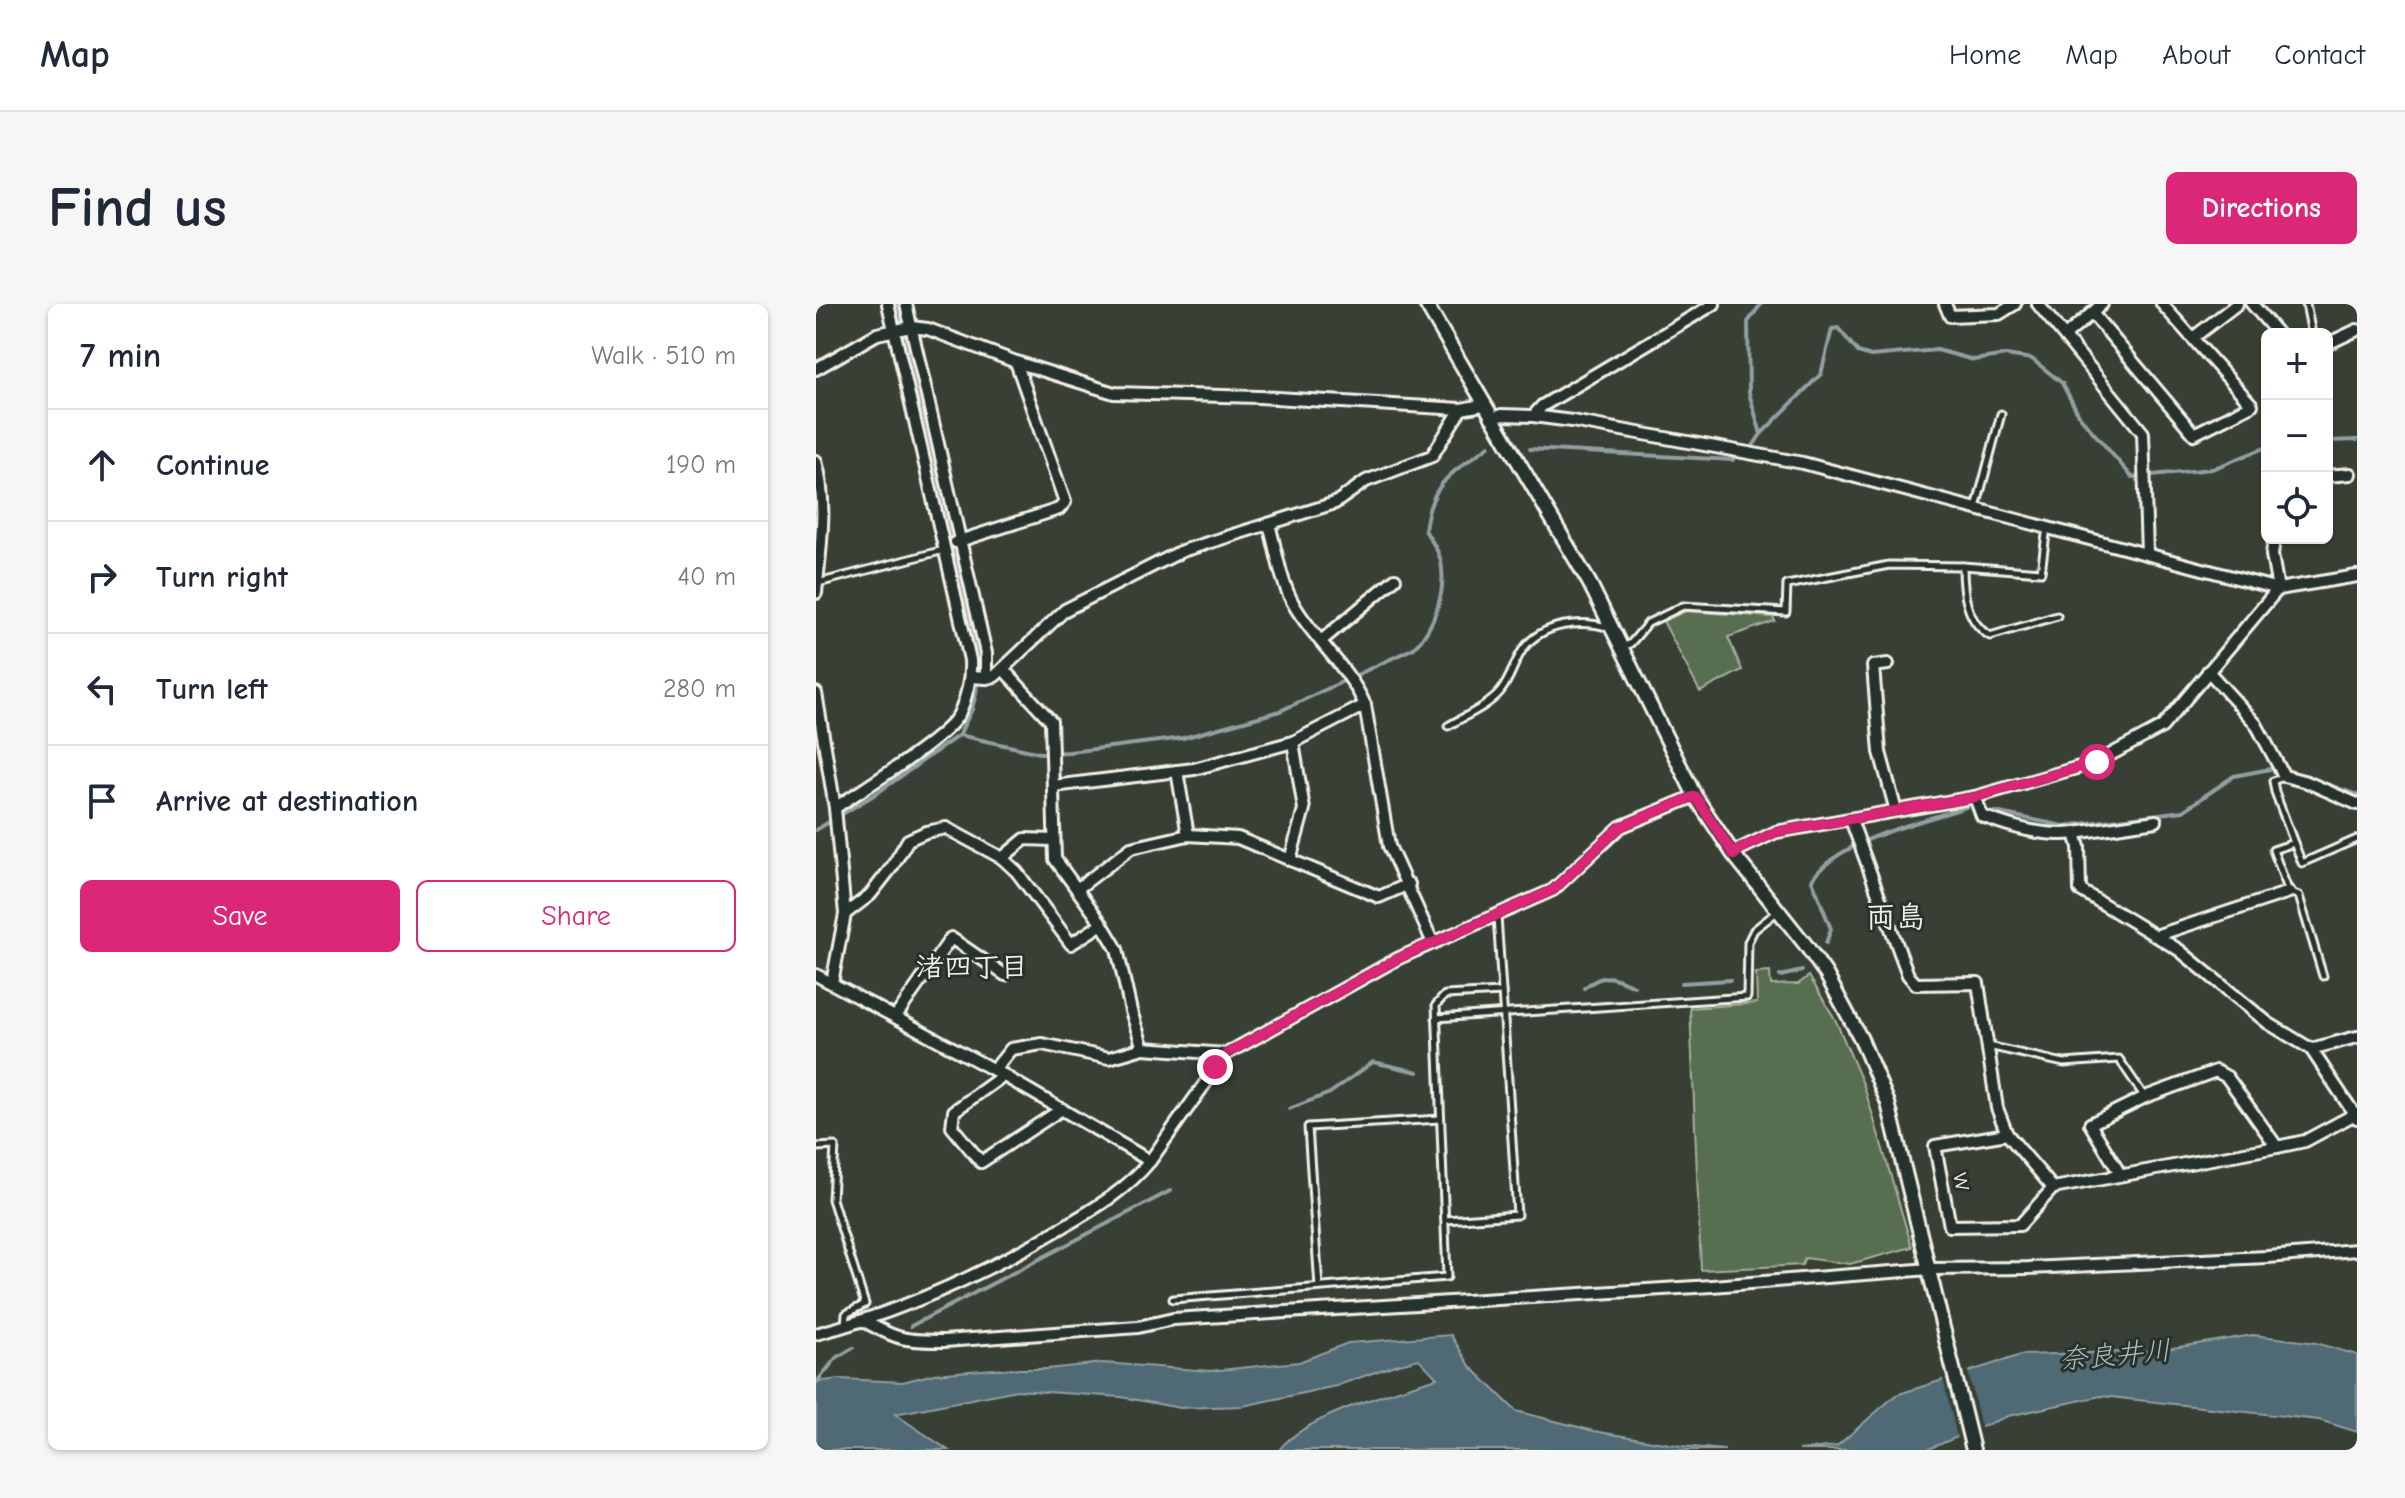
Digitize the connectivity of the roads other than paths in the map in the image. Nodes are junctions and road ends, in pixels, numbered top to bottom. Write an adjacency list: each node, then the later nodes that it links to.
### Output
1 (888, 304): 14 (street)
2 (906, 304): 14 (street)
3 (1426, 304): 23 (street)
4 (1714, 304): 26 (street)
5 (1945, 304): 6 (street)
6 (2015, 304)
7 (2038, 304): 18 (street)
8 (2102, 304): 13 (street)
9 (2162, 304): 19 (street)
10 (2237, 304): 19 (street)
11 (2252, 304): 15 (street)
12 (2306, 304): 16 (lane)
13 (2092, 313): 18 (street); 19 (street)
14 (902, 328): 21 (street); 22 (street); 34 (street); 34 (street)
15 (2273, 328)
16 (2311, 328)
17 (2357, 330): 20 (street)
18 (2065, 336): 36 (street)
19 (2194, 337)
20 (2333, 341)
21 (1016, 362): 24 (street); 34 (street)
22 (816, 369)
23 (1483, 405): 24 (street); 27 (street)
24 (1461, 409): 32 (street)
25 (2001, 414): 31 (lane)
26 (1533, 416): 27 (street); 31 (street)
27 (1491, 418): 45 (street)
28 (816, 461): 38 (street)
29 (2350, 474): 30 (street)
30 (2333, 475)
31 (1976, 509): 33 (street)
32 (1269, 524): 46 (street); 49 (street)
33 (2047, 526): 36 (street); 37 (lane)
34 (950, 544): 41 (lane); 51 (street); 51 (street)
35 (2273, 544): 42 (street)
36 (2147, 553): 42 (street)
37 (1963, 566): 44 (lane); 47 (lane)
38 (817, 567): 41 (street)
39 (2357, 576): 42 (street)
40 (1395, 579): 46 (street)
41 (817, 583): 43 (street)
42 (2278, 589): 50 (street)
43 (816, 593)
44 (2057, 616)
45 (1612, 629): 47 (street); 54 (lane)
46 (1321, 641): 53 (street)
47 (1621, 648): 59 (street)
48 (1888, 664): 63 (street)
49 (1003, 669): 51 (street); 58 (street)
50 (2208, 671): 57 (street); 60 (street)
51 (978, 678): 62 (street)
52 (816, 693): 62 (street)
53 (1365, 705): 55 (street); 74 (street)
54 (1448, 726)
55 (1293, 742): 56 (street); 73 (street)
56 (1177, 771): 58 (street); 67 (street)
57 (2284, 776): 61 (street); 70 (lane)
58 (1053, 786): 69 (street)
59 (1695, 796): 71 (street); 79 (street)
60 (1975, 797): 63 (street); 66 (street)
61 (2357, 804)
62 (835, 808): 78 (street)
63 (1896, 811): 64 (street)
64 (1851, 820): 71 (street); 92 (street)
65 (2156, 821): 66 (street)
66 (2075, 833): 81 (street)
67 (1188, 835): 73 (street); 75 (street)
68 (2357, 839): 70 (lane)
69 (1054, 840): 72 (street); 75 (street)
70 (2294, 843): 76 (lane)
71 (1734, 855): 77 (street)
72 (1002, 858): 78 (street); 80 (street)
73 (1290, 860): 74 (street)
74 (1409, 884): 82 (street)
75 (1077, 889): 80 (street)
76 (2289, 892): 81 (street); 85 (lane)
77 (1779, 911): 88 (lane); 109 (street)
78 (845, 914): 86 (street)
79 (1497, 915): 82 (street); 87 (lane)
80 (1102, 924): 93 (street)
81 (2155, 936): 94 (street)
82 (1433, 943): 95 (street)
83 (816, 975): 86 (street)
84 (1005, 975): 89 (street)
85 (2323, 976)
86 (832, 983): 89 (street)
87 (1502, 992): 88 (lane); 90 (lane)
88 (1504, 1013): 90 (lane); 107 (lane)
89 (896, 1016): 96 (street)
90 (1436, 1018): 100 (lane)
91 (2357, 1037): 94 (street)
92 (1987, 1046): 97 (lane); 101 (street)
93 (1143, 1048): 95 (street); 96 (street)
94 (2311, 1049): 99 (street)
95 (1226, 1054): 104 (street)
96 (999, 1072): 98 (street); 98 (street)
97 (2145, 1097): 103 (street); 105 (street)
98 (1062, 1109): 104 (street)
99 (2356, 1115): 103 (street)
100 (1440, 1119): 107 (lane); 110 (lane)
101 (2007, 1134): 106 (street); 106 (street, ｗ)
102 (816, 1147): 113 (lane)
103 (2277, 1147): 105 (street)
104 (1150, 1161): 112 (street)
105 (2120, 1174): 106 (street)
106 (2053, 1188)
107 (1445, 1220): 110 (lane)
108 (2357, 1250): 109 (street)
109 (1931, 1273): 112 (street); 115 (street)
110 (1319, 1287): 111 (lane)
111 (1173, 1299)
112 (864, 1321): 113 (street)
113 (845, 1326): 114 (street)
114 (816, 1334)
115 (1973, 1450)

